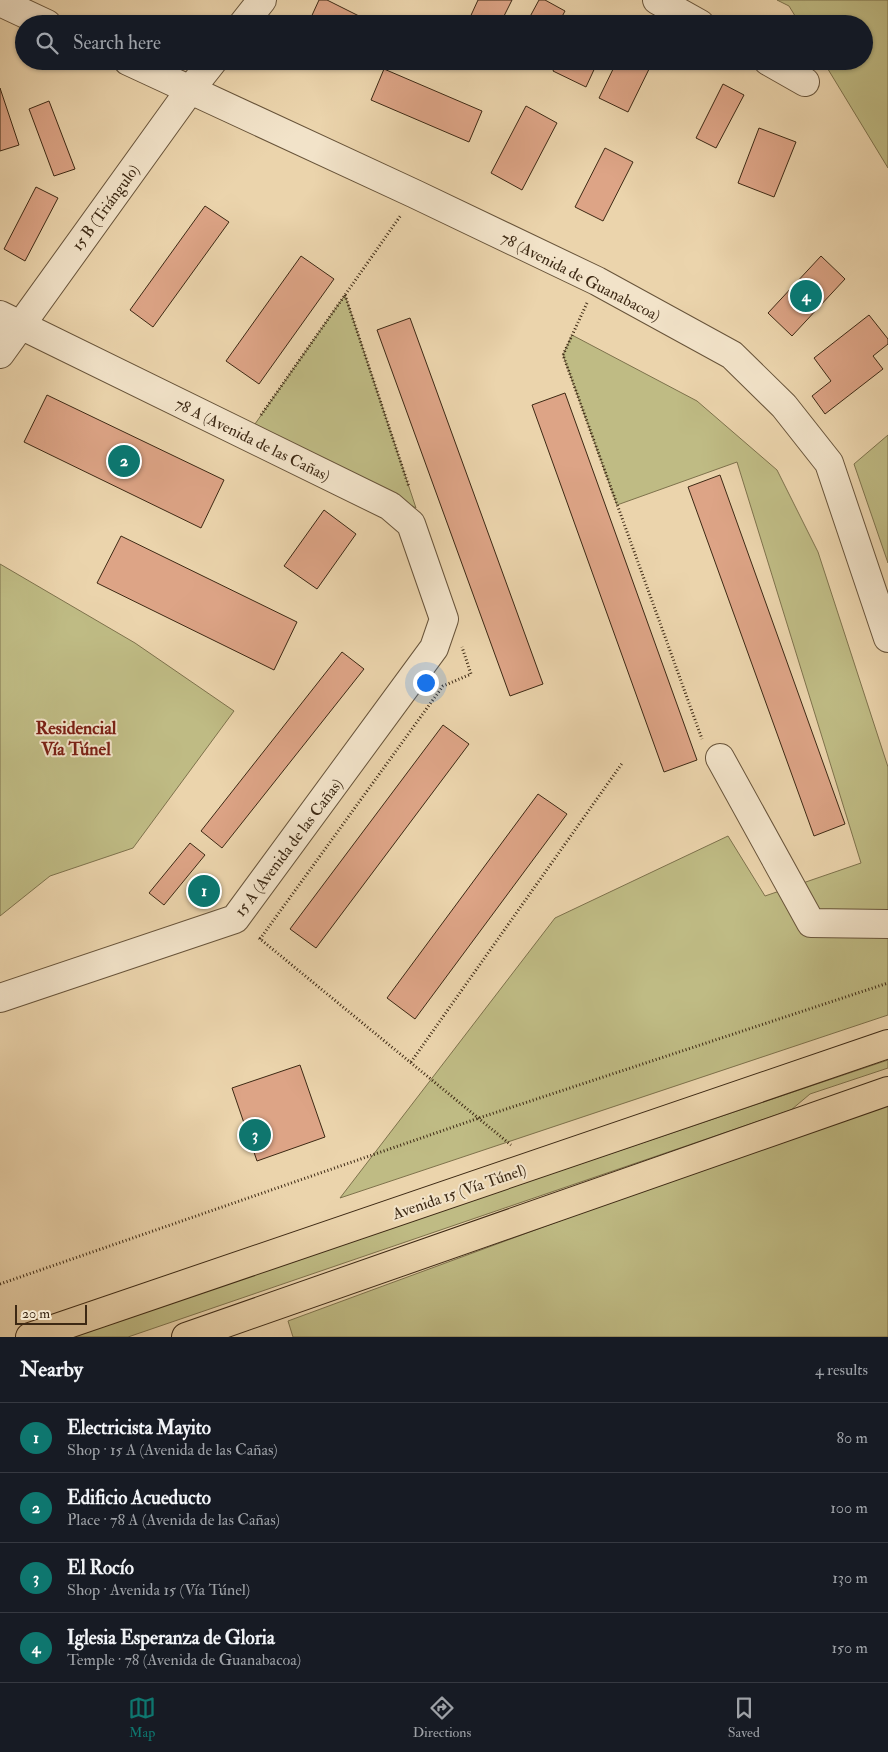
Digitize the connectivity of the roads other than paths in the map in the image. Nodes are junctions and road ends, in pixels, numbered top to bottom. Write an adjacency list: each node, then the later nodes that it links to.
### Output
1 (262, 0): 5 (street)
2 (657, 0): 6 (street)
3 (0, 2): 4 (street)
4 (27, 15)
5 (250, 15)
6 (684, 15)
7 (147, 70): 11 (street, 78 (Avenida de Guanabacoa))
8 (206, 70): 11 (street, 15 B (Triángulo))
9 (784, 70): 10 (street)
10 (805, 82)
11 (190, 90): 12 (street, 15 B (Triángulo)); 15 (street, 78 (Avenida de Guanabacoa))
12 (10, 320): 13 (street, 15 B (Triángulo)); 14 (street, 78 A (Avenida de las Cañas))
13 (0, 354)
14 (444, 619): 18 (street, 15 A (Avenida de las Cañas))
15 (888, 638)
16 (712, 751): 17 (street)
17 (888, 924)
18 (0, 998)
19 (888, 1044): 21 (main road, Avenida 15 (Vía Túnel))
20 (888, 1091): 22 (main road)
21 (30, 1337)
22 (186, 1337)

